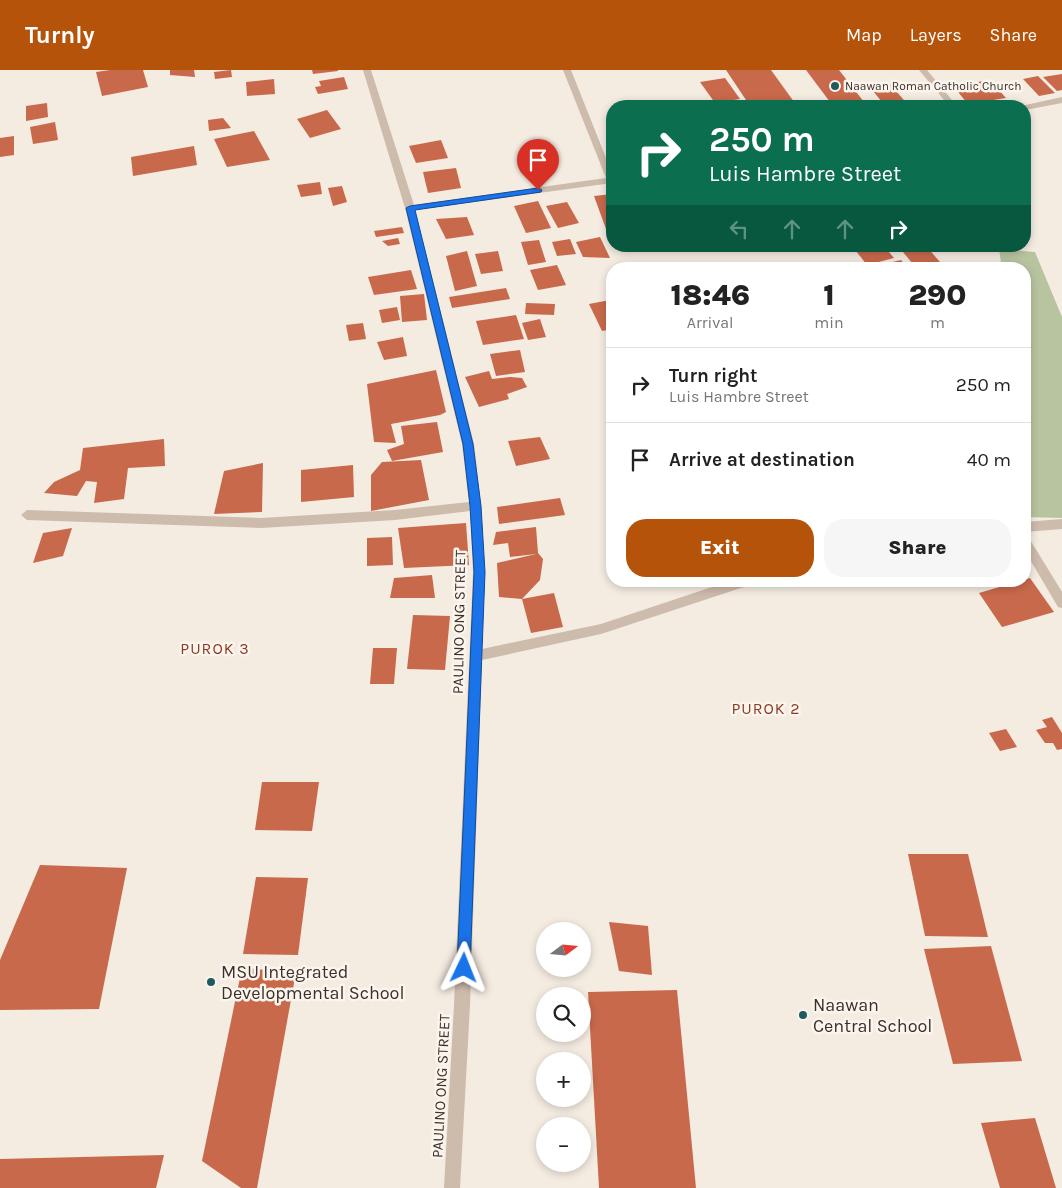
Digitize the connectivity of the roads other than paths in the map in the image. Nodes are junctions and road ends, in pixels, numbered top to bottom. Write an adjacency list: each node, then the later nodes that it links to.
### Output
1 (367, 70): 9 (street, PAULINO ONG STREET)
2 (567, 70): 7 (street)
3 (923, 70): 4 (street)
4 (948, 100)
5 (1062, 100): 6 (street)
6 (1031, 106)
7 (606, 165)
8 (606, 181): 9 (street)
9 (410, 208): 10 (street, PAULINO ONG STREET)
10 (475, 506): 11 (street); 17 (street, PAULINO ONG STREET)
11 (27, 515)
12 (1062, 524): 13 (street)
13 (1031, 527)
14 (1031, 551): 16 (street)
15 (728, 587): 17 (street)
16 (1062, 603)
17 (475, 656): 18 (street, PAULINO ONG STREET)
18 (452, 1188)

